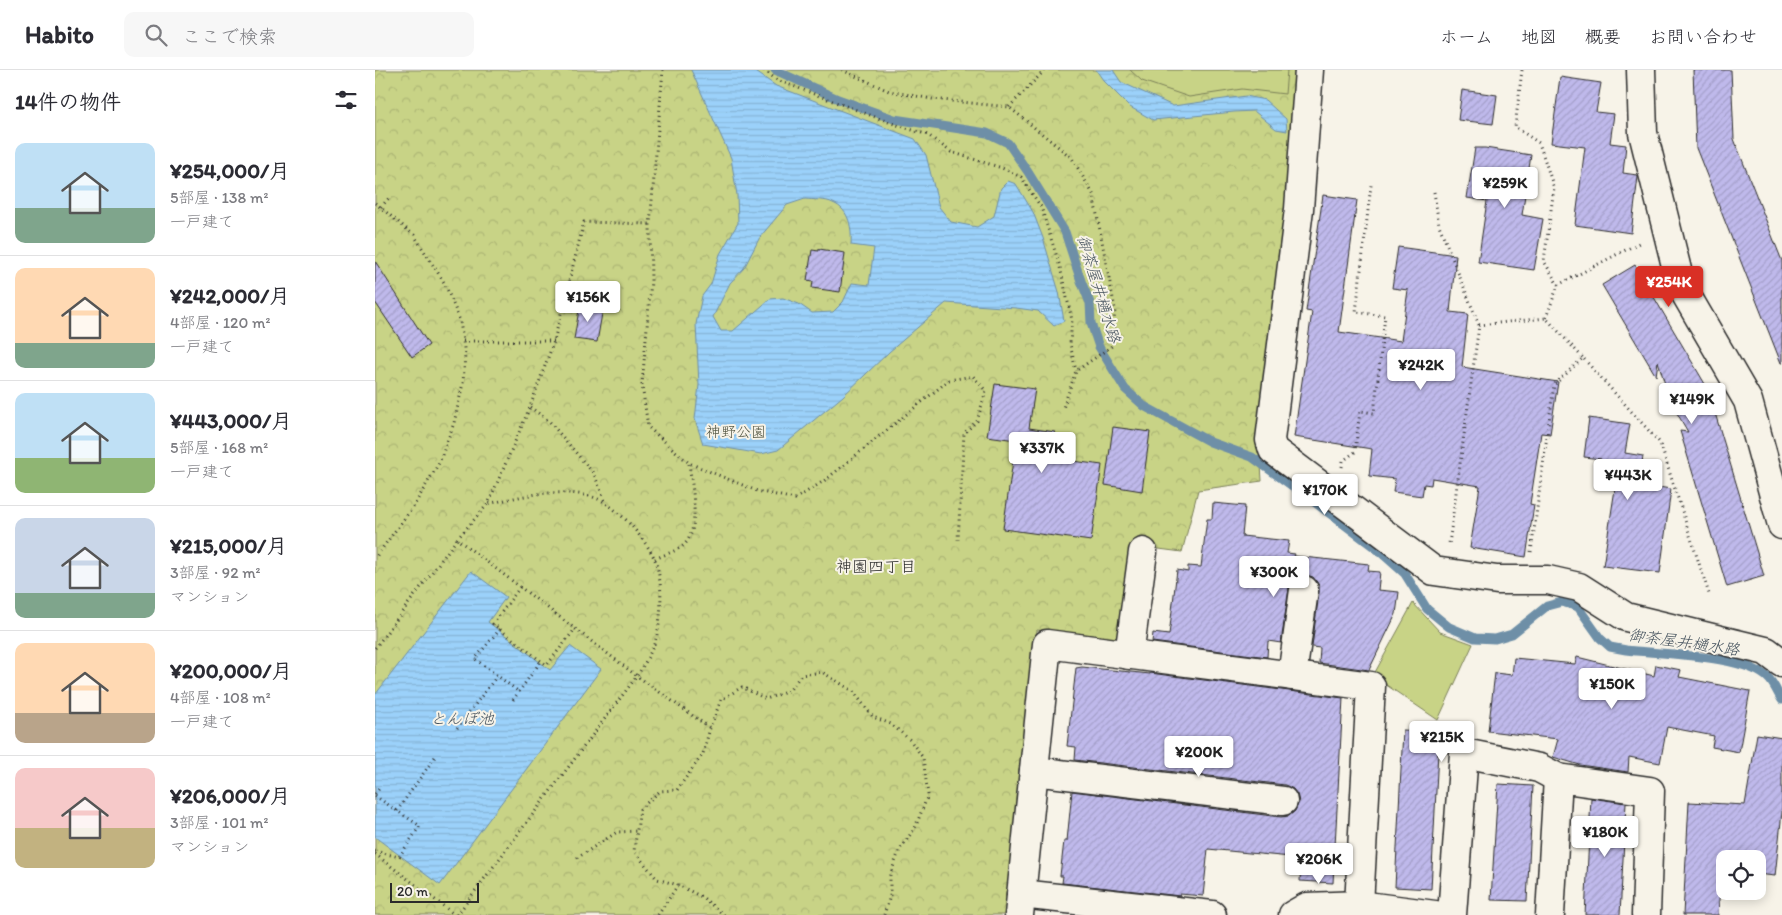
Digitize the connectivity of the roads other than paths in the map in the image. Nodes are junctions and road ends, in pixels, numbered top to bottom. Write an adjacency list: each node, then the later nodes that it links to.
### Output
1 (1309, 70): 7 (street)
2 (1641, 70): 3 (street)
3 (1782, 525)
4 (1143, 552): 6 (street)
5 (1304, 590): 8 (street)
6 (1129, 655): 8 (street); 9 (street)
7 (1782, 663)
8 (1292, 676): 13 (street)
9 (1034, 771): 11 (street); 12 (street)
10 (1558, 778): 17 (street); 18 (street); 19 (street)
11 (1283, 801)
12 (1020, 904): 14 (street)
13 (1359, 905): 15 (street); 16 (street)
14 (1212, 915)
15 (1293, 915)
16 (1435, 915)
17 (1452, 915)
18 (1550, 915)
19 (1646, 915)

